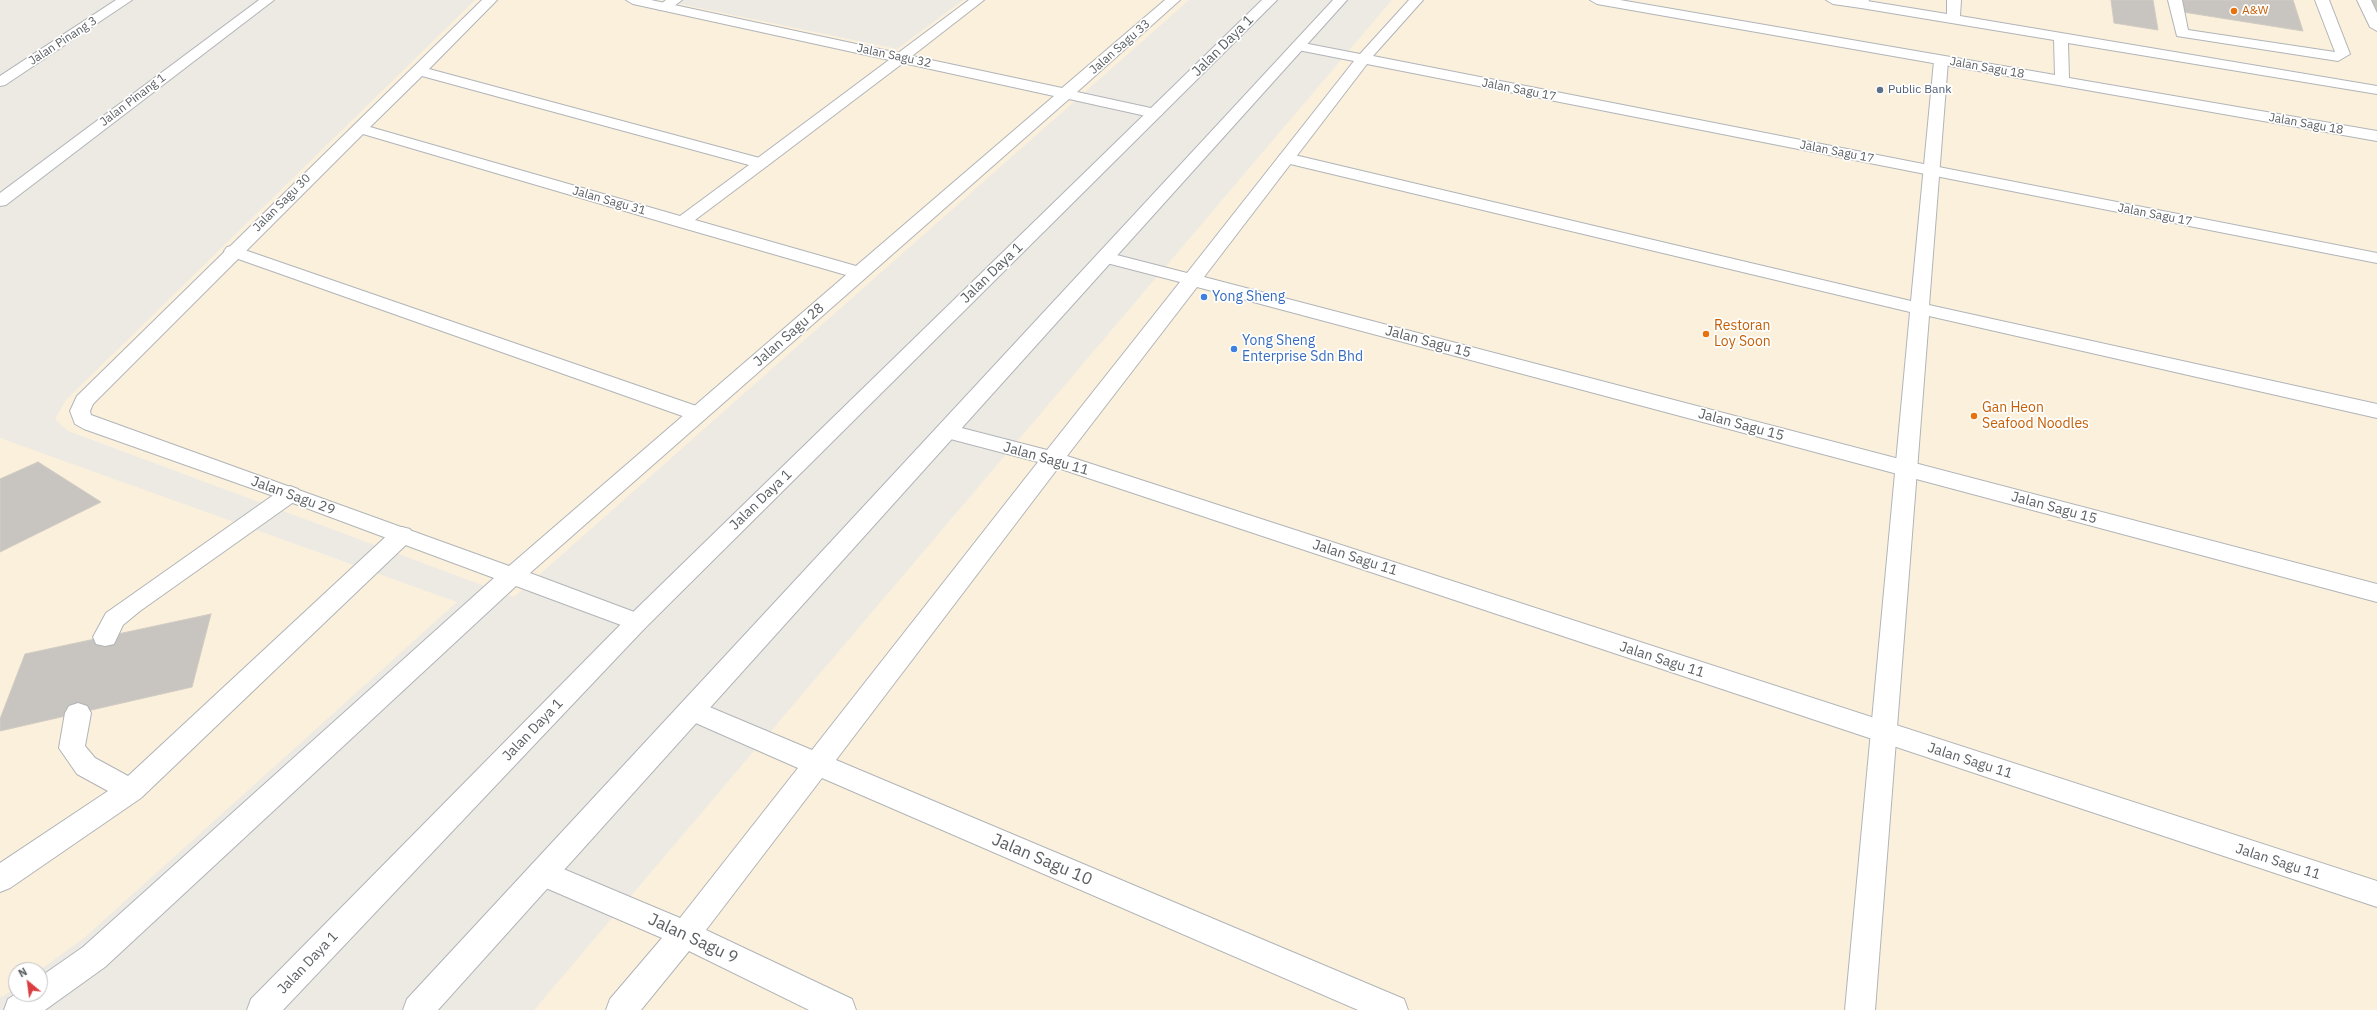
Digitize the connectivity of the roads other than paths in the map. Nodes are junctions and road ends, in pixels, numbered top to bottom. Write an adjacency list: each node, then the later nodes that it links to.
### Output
1 (125, 0): 29 (street, Jalan Pinang 3)
2 (267, 0): 38 (street, Jalan Pinang 1)
3 (490, 0): 27 (street, Jalan Sagu 30)
4 (633, 0): 17 (street, Jalan Sagu 32)
5 (977, 0): 23 (street)
6 (1173, 0): 31 (street, Jalan Sagu 33)
7 (1270, 0): 32 (street, Jalan Daya 1)
8 (1340, 0): 22 (street)
9 (1416, 0): 25 (street)
10 (1597, 0): 26 (street, Jalan Sagu 18)
11 (1833, 0): 16 (street)
12 (1954, 0): 18 (street)
13 (2175, 0): 20 (street)
14 (2322, 0): 20 (street)
15 (2364, 0): 19 (street)
16 (1862, 2): 18 (street)
17 (669, 3): 23 (street, Jalan Sagu 32)
18 (1953, 20): 21 (street)
19 (2377, 27)
20 (2182, 33): 24 (street)
21 (2060, 37): 24 (street); 28 (street)
22 (1298, 46): 25 (street, Jalan Sagu 17); 41 (street)
23 (902, 57): 31 (street, Jalan Sagu 32); 36 (street)
24 (2188, 58): 30 (street)
25 (1363, 59): 35 (street); 37 (street, Jalan Sagu 17)
26 (1941, 60): 28 (street, Jalan Sagu 18); 37 (street)
27 (417, 70): 33 (street, Jalan Sagu 30); 36 (street)
28 (2062, 81): 34 (street, Jalan Sagu 18)
29 (0, 82)
30 (2377, 90)
31 (1066, 94): 32 (street, Jalan Sagu 32); 43 (street, Jalan Sagu 28)
32 (1155, 113): 56 (street, Jalan Daya 1)
33 (358, 128): 39 (street, Jalan Sagu 31); 40 (street, Jalan Sagu 30)
34 (2377, 136)
35 (1286, 158): 44 (street); 45 (street)
36 (761, 163): 39 (street)
37 (1932, 171): 42 (street, Jalan Sagu 17); 45 (street)
38 (0, 201)
39 (682, 222): 43 (street, Jalan Sagu 31)
40 (233, 251): 46 (street, Jalan Sagu 30); 48 (street)
41 (1105, 257): 44 (street, Jalan Sagu 15); 49 (street)
42 (2377, 258)
43 (860, 273): 48 (street, Jalan Sagu 28)
44 (1192, 280): 50 (street); 51 (street, Jalan Sagu 15)
45 (1920, 308): 47 (street); 51 (street)
46 (80, 411): 52 (street, Jalan Sagu 29)
47 (2377, 411)
48 (698, 414): 54 (street, Jalan Sagu 28)
49 (946, 431): 50 (street, Jalan Sagu 11); 58 (street)
50 (1053, 459): 60 (street, Jalan Sagu 11); 61 (street)
51 (1906, 468): 55 (street, Jalan Sagu 15); 60 (street)
52 (290, 494): 53 (street, Jalan Sagu 29); 57 (street)
53 (402, 535): 54 (street, Jalan Sagu 29); 62 (street)
54 (513, 575): 56 (street, Jalan Sagu 29); 67 (street, Jalan Sagu 28)
55 (2377, 593)
56 (637, 622): 68 (street, Jalan Daya 1)
57 (105, 637)
58 (691, 710): 61 (street, Jalan Sagu 10); 63 (street)
59 (78, 713): 62 (street)
60 (1884, 732): 65 (street, Jalan Sagu 11); 73 (street)
61 (817, 764): 66 (street); 72 (street, Jalan Sagu 10)
62 (131, 790): 64 (street)
63 (542, 873): 66 (street, Jalan Sagu 9); 69 (street)
64 (0, 879)
65 (2377, 894)
66 (685, 934): 70 (street); 71 (street, Jalan Sagu 9)
67 (19, 1010)
68 (262, 1010)
69 (418, 1010)
70 (621, 1010)
71 (841, 1010)
72 (1393, 1010)
73 (1860, 1010)

